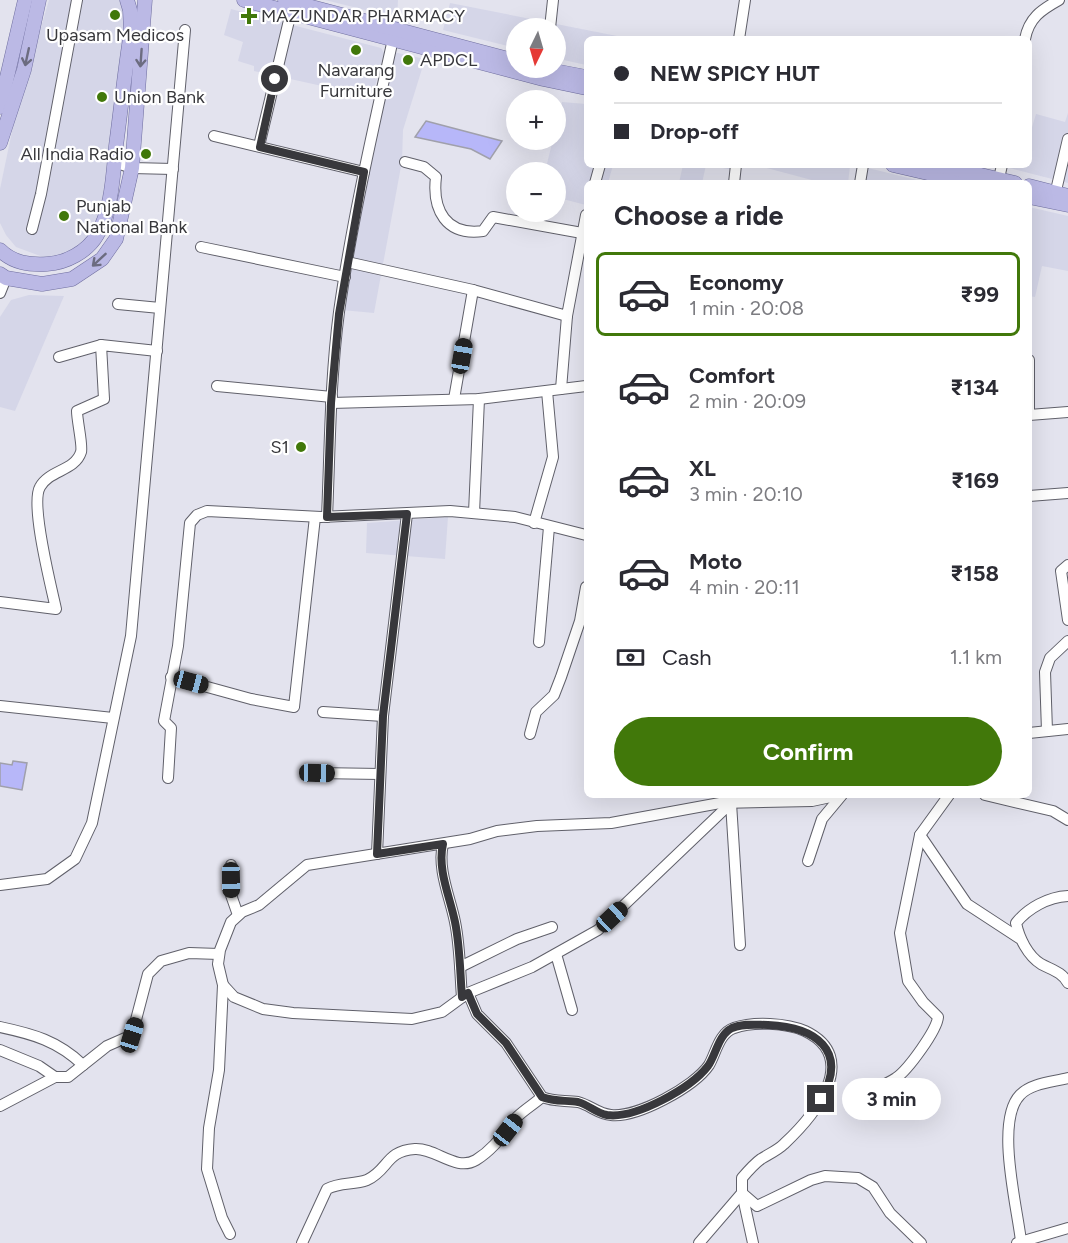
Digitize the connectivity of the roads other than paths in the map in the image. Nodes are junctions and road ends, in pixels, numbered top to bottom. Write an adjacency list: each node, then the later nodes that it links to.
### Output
1 (25, 0): 22 (main road)
2 (39, 0): 25 (main road, one-way to 25)
3 (77, 0): 41 (street)
4 (127, 0): 27 (main road)
5 (145, 0): 29 (main road, one-way to 29)
6 (244, 0): 10 (main road)
7 (554, 0): 11 (street)
8 (745, 0): 13 (street)
9 (1059, 0): 14 (street)
10 (288, 6): 15 (main road); 16 (main road); 26 (street)
11 (551, 18)
12 (185, 30): 32 (street)
13 (739, 36)
14 (1026, 36)
15 (393, 39): 17 (main road); 33 (street)
16 (506, 59)
17 (506, 63)
18 (566, 74): 19 (main road)
19 (584, 77)
20 (561, 78): 21 (main road)
21 (584, 87)
22 (0, 107)
23 (214, 136): 26 (street)
24 (1068, 139): 38 (street)
25 (0, 143)
26 (260, 147): 33 (street)
27 (114, 162): 29 (street); 44 (main road)
28 (405, 162): 42 (street)
29 (132, 168): 32 (street); 46 (main road, one-way to 46)
30 (906, 168): 35 (main road)
31 (955, 168): 34 (main road)
32 (173, 169): 51 (street)
33 (364, 172): 45 (street)
34 (1000, 176)
35 (958, 180)
36 (1032, 187): 38 (main road)
37 (1032, 196): 38 (main road)
38 (1059, 197): 39 (main road)
39 (1068, 206)
40 (584, 224): 42 (street)
41 (32, 229)
42 (582, 233): 52 (street)
43 (201, 247): 47 (street)
44 (0, 250)
45 (347, 262): 47 (street); 48 (street)
46 (3, 276): 49 (street)
47 (345, 277): 62 (street)
48 (473, 290): 52 (street); 60 (street)
49 (0, 293)
50 (118, 304): 51 (street)
51 (160, 308): 54 (street)
52 (567, 316): 58 (street)
53 (101, 345): 54 (street); 55 (street); 76 (street)
54 (157, 351): 84 (street)
55 (59, 357)
56 (217, 386): 62 (street)
57 (584, 387): 58 (street)
58 (561, 389): 59 (street)
59 (547, 391): 61 (street); 71 (street)
60 (454, 399): 61 (street); 62 (street)
61 (479, 399): 67 (street)
62 (331, 400): 70 (street)
63 (1068, 412): 64 (street)
64 (1032, 413)
65 (1068, 493): 66 (street)
66 (1032, 496)
67 (474, 513): 68 (street); 71 (street)
68 (407, 514): 70 (street); 83 (street)
69 (315, 517): 70 (street); 80 (street); 80 (street)
70 (327, 517)
71 (534, 523): 72 (street)
72 (549, 527): 73 (street); 79 (street)
73 (584, 535)
74 (1068, 565): 77 (street)
75 (584, 598): 88 (street)
76 (0, 602)
77 (1068, 620)
78 (1068, 641): 86 (street)
79 (539, 642)
80 (171, 677): 91 (street)
81 (0, 706): 84 (street)
82 (323, 712): 83 (street)
83 (383, 716): 90 (street)
84 (114, 718): 103 (street)
85 (1068, 729): 86 (street)
86 (1047, 731): 87 (street)
87 (1032, 733)
88 (530, 734)
89 (317, 773): 90 (street)
90 (380, 774): 100 (street)
91 (168, 778)
92 (822, 798): 96 (street)
93 (839, 798): 101 (street)
94 (947, 798): 98 (street)
95 (998, 798): 97 (street)
96 (736, 801): 99 (street); 108 (street); 110 (street)
97 (1068, 820)
98 (920, 835): 107 (street); 121 (street)
99 (443, 844): 100 (street); 111 (street)
100 (377, 854): 105 (street)
101 (808, 861)
102 (231, 865): 105 (street)
103 (0, 885)
104 (1068, 896): 107 (street)
105 (238, 915): 109 (street)
106 (552, 927): 111 (street)
107 (1018, 938): 112 (street)
108 (740, 945)
109 (219, 954): 113 (street); 118 (street)
110 (556, 954): 114 (street); 115 (street)
111 (459, 967): 114 (street)
112 (1068, 983)
113 (223, 985): 114 (street); 126 (street)
114 (465, 995): 122 (street)
115 (572, 1010)
116 (0, 1027): 118 (street)
117 (0, 1050): 119 (street)
118 (83, 1065): 119 (street)
119 (55, 1077): 123 (street)
120 (1068, 1078): 127 (street)
121 (862, 1094)
122 (542, 1097): 124 (street); 128 (street)
123 (0, 1106)
124 (742, 1193): 129 (street); 130 (street); 131 (street)
125 (1068, 1228): 127 (street)
126 (230, 1234)
127 (1019, 1242)
128 (302, 1243)
129 (699, 1243)
130 (753, 1243)
131 (921, 1243)

